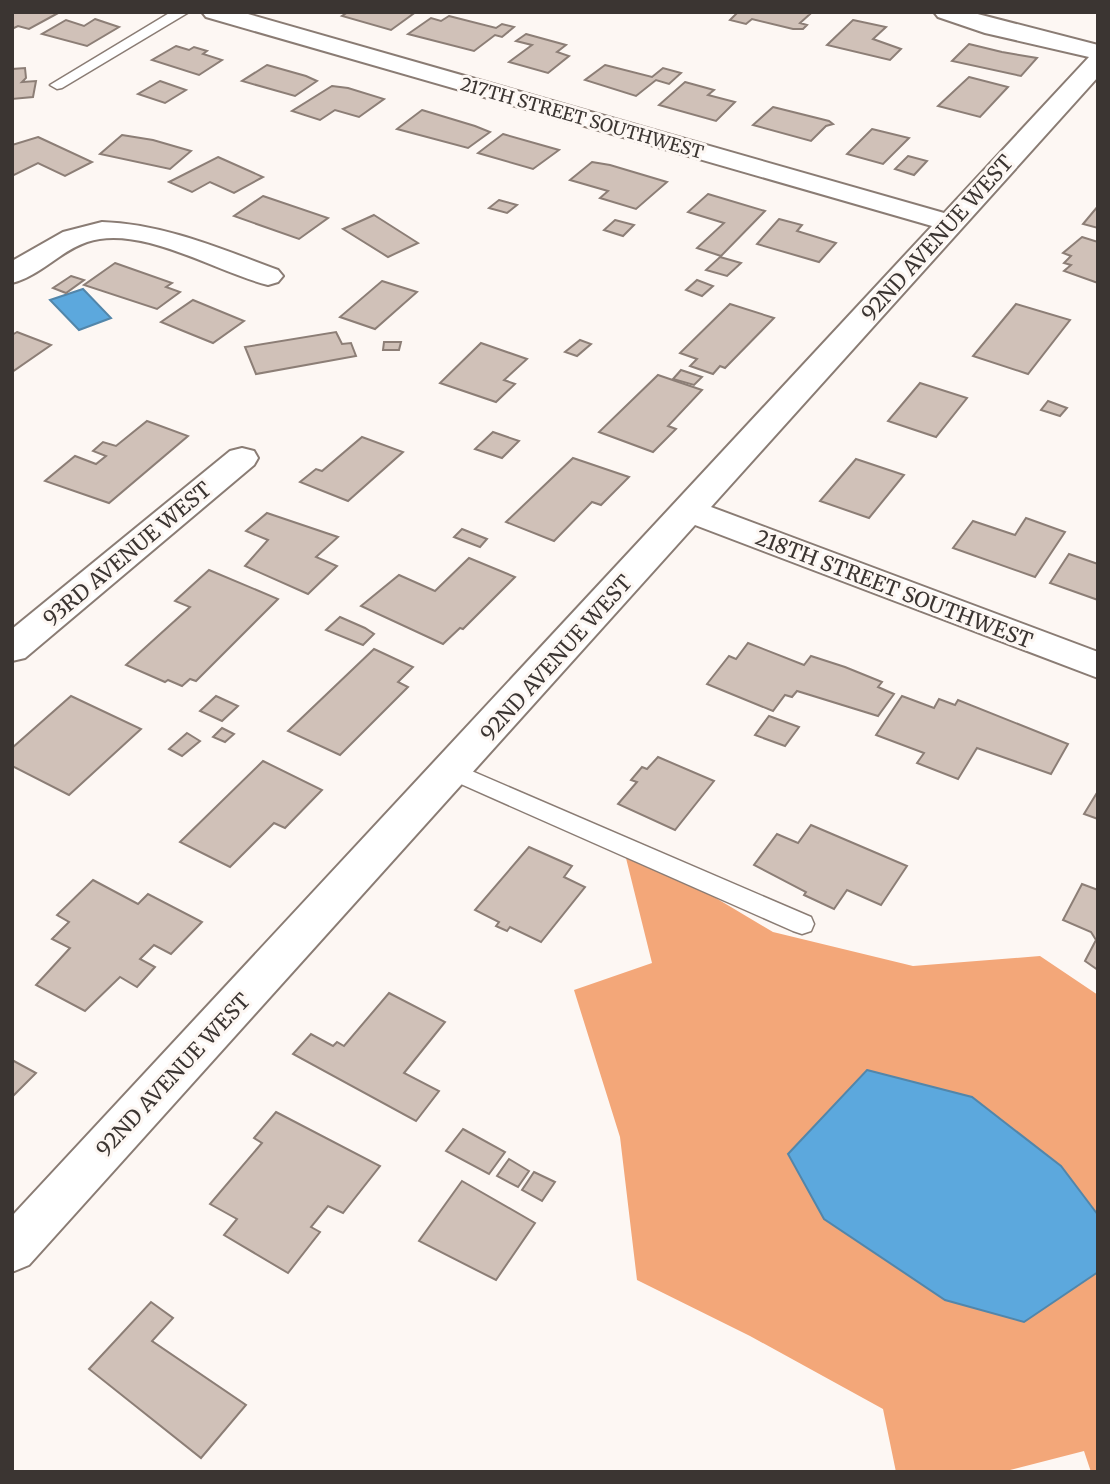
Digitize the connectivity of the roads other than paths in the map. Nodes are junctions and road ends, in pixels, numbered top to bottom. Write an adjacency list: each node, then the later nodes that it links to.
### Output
1 (182, 12): 5 (lane)
2 (214, 12): 6 (street, 217TH STREET SOUTHWEST)
3 (946, 12): 4 (street)
4 (1097, 62): 6 (street, 92ND AVENUE WEST)
5 (57, 85)
6 (950, 223): 10 (street, 92ND AVENUE WEST)
7 (12, 274): 8 (street)
8 (268, 276)
9 (242, 458): 11 (street, 93RD AVENUE WEST)
10 (690, 511): 12 (street, 218TH STREET SOUTHWEST); 13 (street, 92ND AVENUE WEST)
11 (12, 649)
12 (1098, 666)
13 (453, 771): 14 (lane); 15 (street, 92ND AVENUE WEST)
14 (802, 924)
15 (12, 1250)

